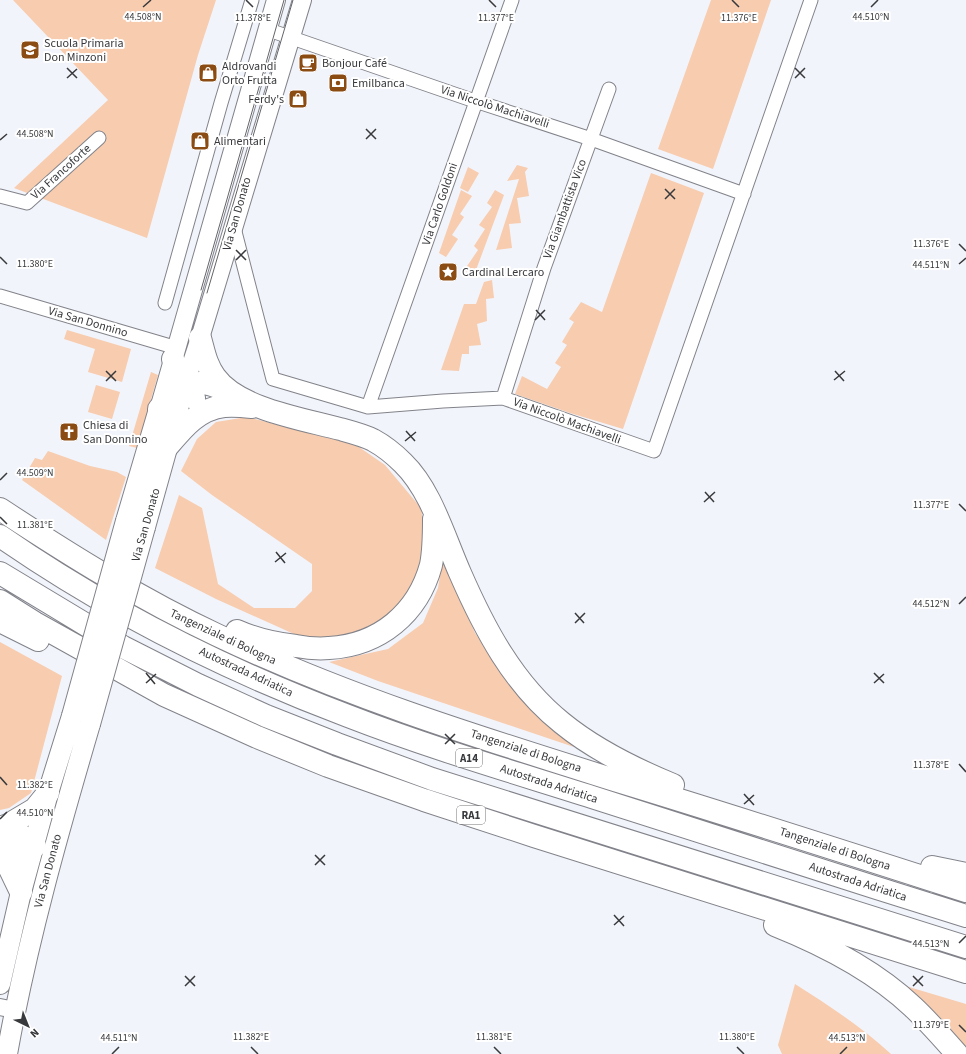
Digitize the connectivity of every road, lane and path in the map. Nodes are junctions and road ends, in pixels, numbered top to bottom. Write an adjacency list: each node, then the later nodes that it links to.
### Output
1 (252, 0): 16 (street)
2 (276, 0): 6 (main road, Via San Donato)
3 (302, 0): 7 (main road, Via San Donato)
4 (512, 0): 9 (street, Via Carlo Goldoni)
5 (811, 0): 12 (street, Via Niccolò Machiavelli)
6 (269, 30): 7 (street, Via Niccolò Machiavelli); 18 (main road, Via San Donato)
7 (291, 37): 9 (street, Via Niccolò Machiavelli); 14 (main road, Via San Donato)
8 (609, 89): 11 (street, Via Giambattista Vico)
9 (476, 101): 11 (street, Via Niccolò Machiavelli); 22 (street, Via Carlo Goldoni)
10 (99, 138): 13 (street, Via Francoforte)
11 (591, 139): 12 (street, Via Niccolò Machiavelli); 20 (street, Via Giambattista Vico)
12 (744, 194): 20 (street, Via Niccolò Machiavelli)
13 (0, 196)
14 (234, 226): 17 (main road, Via San Donato); 22 (street, Via Niccolò Machiavelli)
15 (0, 296): 18 (street, Via San Donnino)
16 (165, 303)
17 (200, 338): 19 (main road, Via San Donato); 21 (highway)
18 (175, 354): 19 (highway); 23 (main road, Via San Donato)
19 (184, 387): 21 (highway); 23 (highway); 24 (main road, Via San Donato)
20 (503, 398): 22 (street, Via Niccolò Machiavelli)
21 (226, 399): 24 (highway); 26 (highway)
22 (368, 407)
23 (159, 409): 33 (main road, Via San Donato, bridge)
24 (167, 447): 38 (main road, Via San Donato, bridge)
25 (0, 509): 28 (highway, Tangenziale di Bologna)
26 (434, 512): 28 (highway); 36 (highway)
27 (0, 536): 44 (highway, Autostrada Adriatica / A14)
28 (79, 560): 36 (highway, Tangenziale di Bologna)
29 (0, 573): 45 (highway)
30 (0, 601): 32 (highway, RA1)
31 (0, 621): 32 (highway)
32 (164, 695): 40 (highway, RA1)
33 (48, 793): 34 (highway); 38 (main road, Via San Donato)
34 (0, 828)
35 (0, 831): 38 (highway)
36 (791, 834): 41 (highway); 42 (highway, Tangenziale di Bologna)
37 (0, 847): 38 (highway)
38 (44, 848): 43 (main road, Via San Donato); 48 (main road, Via San Donato)
39 (0, 854): 43 (highway)
40 (643, 870): 46 (highway, RA1); 50 (highway)
41 (966, 874)
42 (966, 891)
43 (21, 892): 47 (main road, Via San Donato)
44 (966, 916)
45 (966, 947)
46 (966, 972)
47 (0, 984)
48 (7, 1009): 49 (main road, Via San Donato)
49 (7, 1054)
50 (957, 1054)

